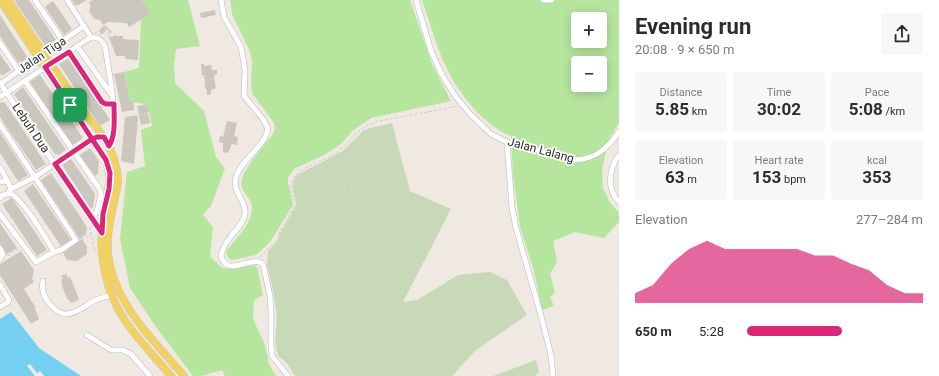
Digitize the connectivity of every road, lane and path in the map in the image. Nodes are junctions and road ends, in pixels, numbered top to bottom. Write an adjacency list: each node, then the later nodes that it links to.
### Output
1 (0, 0): 17 (main road)
2 (8, 0): 17 (main road)
3 (35, 0): 13 (street)
4 (67, 0): 9 (street)
5 (221, 0): 62 (street)
6 (416, 0): 26 (street, Jalan Lalang)
7 (543, 0): 8 (street)
8 (552, 0)
9 (84, 26): 11 (street); 13 (street, Jalan Tiga)
10 (105, 27): 12 (path)
11 (91, 37): 15 (street, Jalan Tiga); 23 (street)
12 (110, 37)
13 (63, 41): 17 (street, Jalan Tiga)
14 (0, 43): 19 (street)
15 (77, 46): 16 (street, Jalan Tiga); 23 (street)
16 (69, 52): 18 (street, Jalan Tiga); 25 (street)
17 (42, 56): 18 (main road); 19 (street, Jalan Tiga)
18 (48, 66): 20 (street, Jalan Tiga); 29 (main road); 30 (main road)
19 (19, 71): 21 (street, Jalan Tiga)
20 (25, 81): 22 (street, Jalan Tiga); 33 (street)
21 (0, 84): 22 (street, Lebuh Dua)
22 (6, 93): 24 (street, Jalan Tiga); 36 (street, Lebuh Dua)
23 (113, 96): 25 (street)
24 (0, 97)
25 (114, 104): 32 (street)
26 (462, 105): 31 (street, Jalan Lalang); 35 (path)
27 (0, 124): 38 (street)
28 (619, 132): 31 (street, Jalan Lalang)
29 (104, 137): 30 (main road); 32 (main road)
30 (92, 139): 33 (street); 46 (main road)
31 (507, 142): 68 (street)
32 (109, 146): 66 (main road)
33 (74, 151): 36 (street); 44 (street)
34 (619, 155): 42 (street)
35 (330, 156): 45 (path); 53 (path)
36 (55, 164): 38 (street); 44 (street, Lebuh Dua)
37 (0, 166): 39 (street)
38 (35, 177): 40 (street); 48 (street)
39 (2, 180): 40 (street)
40 (10, 190): 41 (street); 51 (street)
41 (1, 196)
42 (619, 202)
43 (0, 214): 49 (street)
44 (90, 216): 46 (street, Lebuh Dua); 47 (path)
45 (363, 226)
46 (102, 233): 57 (main road)
47 (91, 235): 48 (path); 52 (path)
48 (76, 240): 51 (street)
49 (24, 246): 51 (street); 54 (path)
50 (0, 248): 54 (street)
51 (54, 252)
52 (97, 257)
53 (259, 258)
54 (1, 259)
55 (43, 281): 57 (street)
56 (0, 285): 58 (street)
57 (112, 294): 65 (main road)
58 (1, 305)
59 (310, 330): 63 (path)
60 (87, 335): 64 (street)
61 (328, 346): 63 (path)
62 (272, 354): 63 (path); 67 (street)
63 (310, 354)
64 (150, 376)
65 (171, 376)
66 (184, 376)
67 (288, 376)
68 (554, 376)

